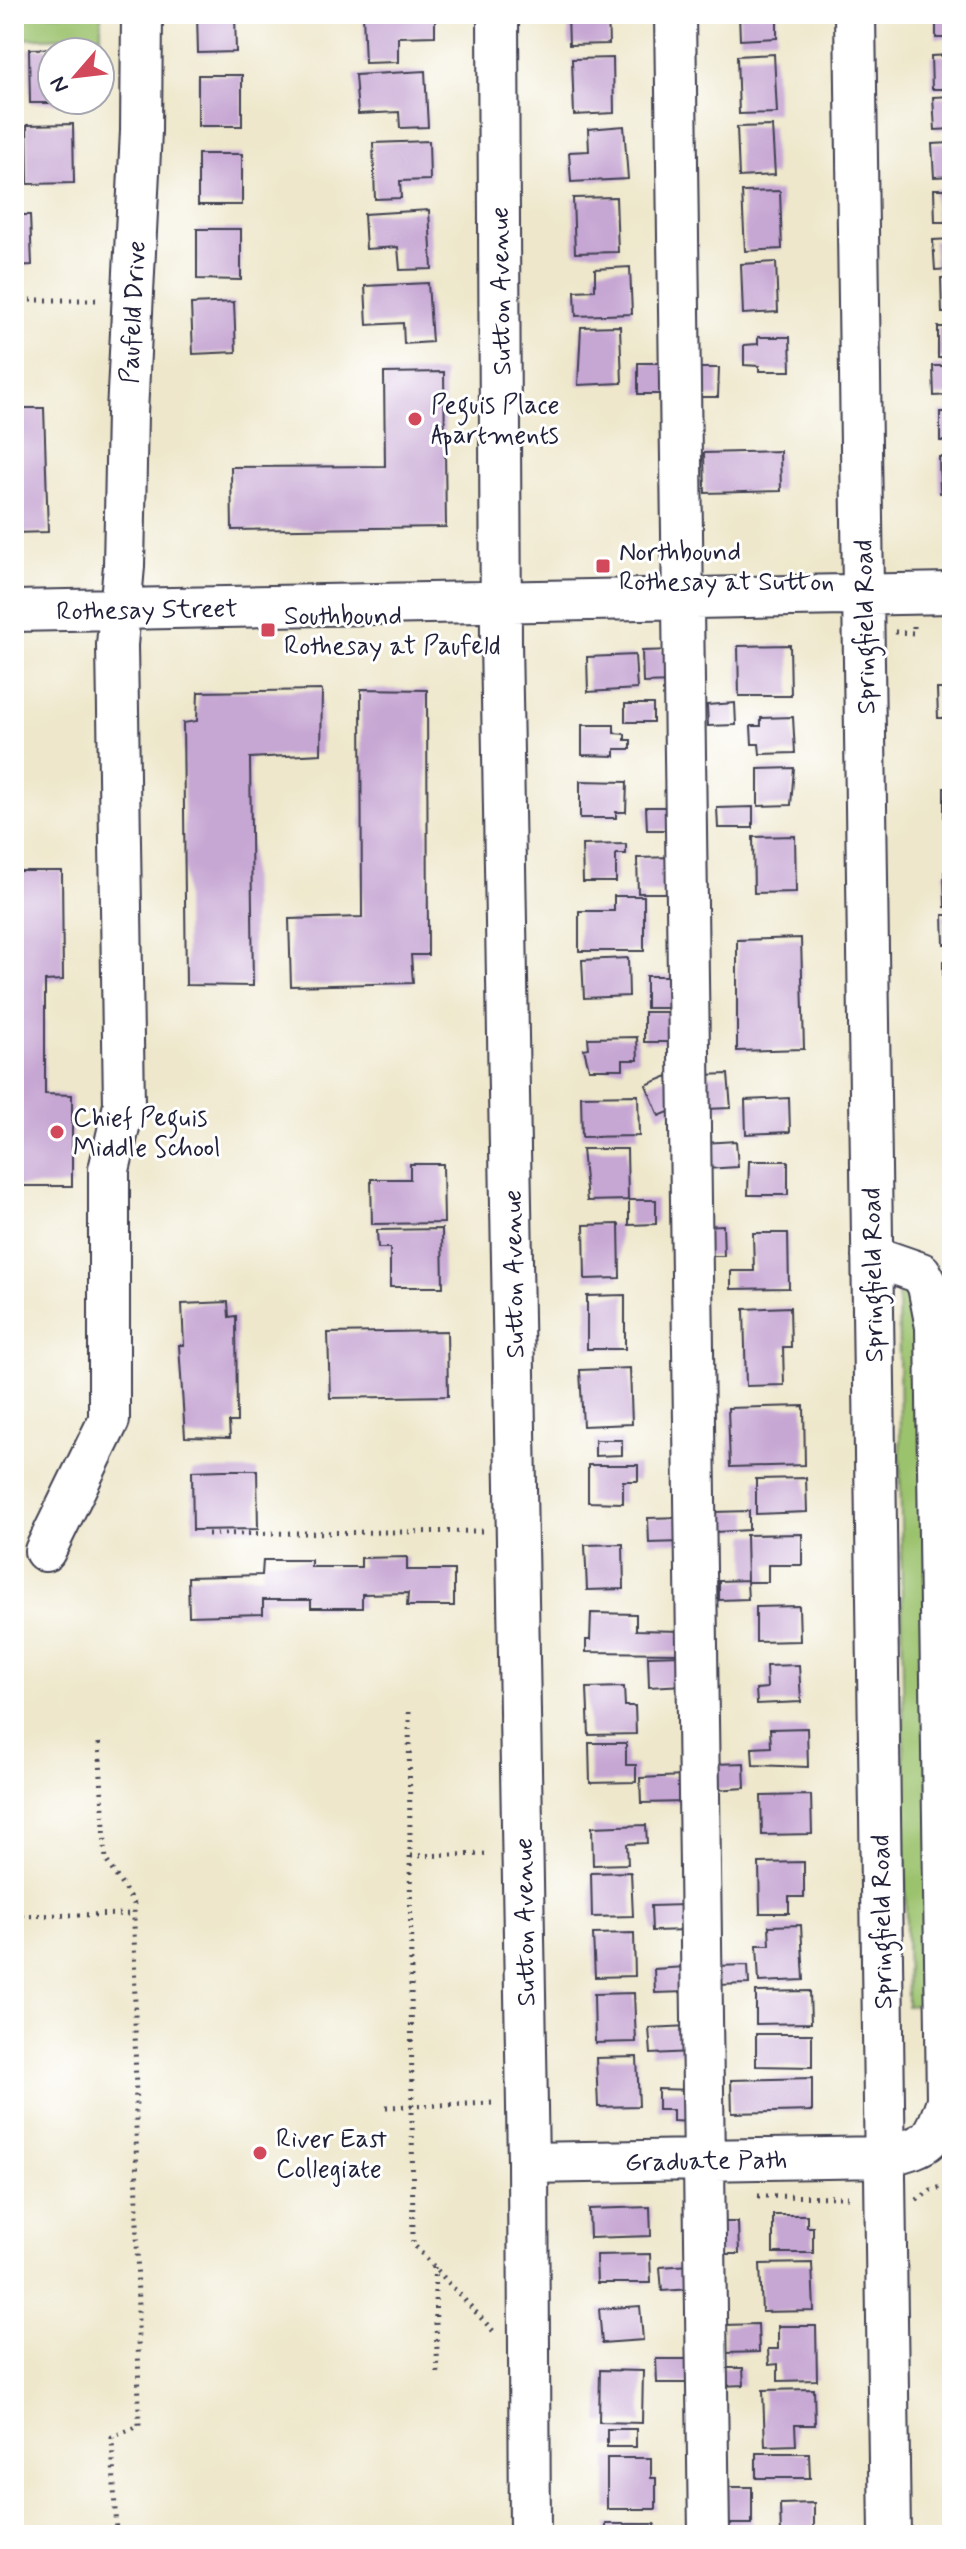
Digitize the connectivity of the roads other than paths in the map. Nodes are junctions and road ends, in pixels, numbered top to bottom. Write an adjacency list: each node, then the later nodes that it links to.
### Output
1 (142, 14): 9 (street, Paufeld Drive)
2 (498, 14): 8 (street, Sutton Avenue)
3 (675, 14): 7 (street)
4 (855, 14): 5 (street, Springfield Road)
5 (863, 593): 6 (street, Rothesay Street); 7 (street, Rothesay Street); 11 (street, Springfield Road)
6 (952, 593)
7 (685, 596): 8 (street, Rothesay Street); 14 (street)
8 (503, 603): 9 (street, Rothesay Street); 15 (street, Sutton Avenue)
9 (119, 609): 10 (street, Rothesay Street); 12 (street, Paufeld Drive)
10 (14, 611)
11 (872, 1256): 13 (street, Springfield Road); 13 (street, Graduate Path)
12 (45, 1551)
13 (884, 2157): 14 (street, Graduate Path); 18 (street, Springfield Road)
14 (706, 2160): 15 (street, Graduate Path); 17 (street)
15 (528, 2163): 16 (street, Sutton Avenue)
16 (530, 2535)
17 (709, 2535)
18 (890, 2535)

